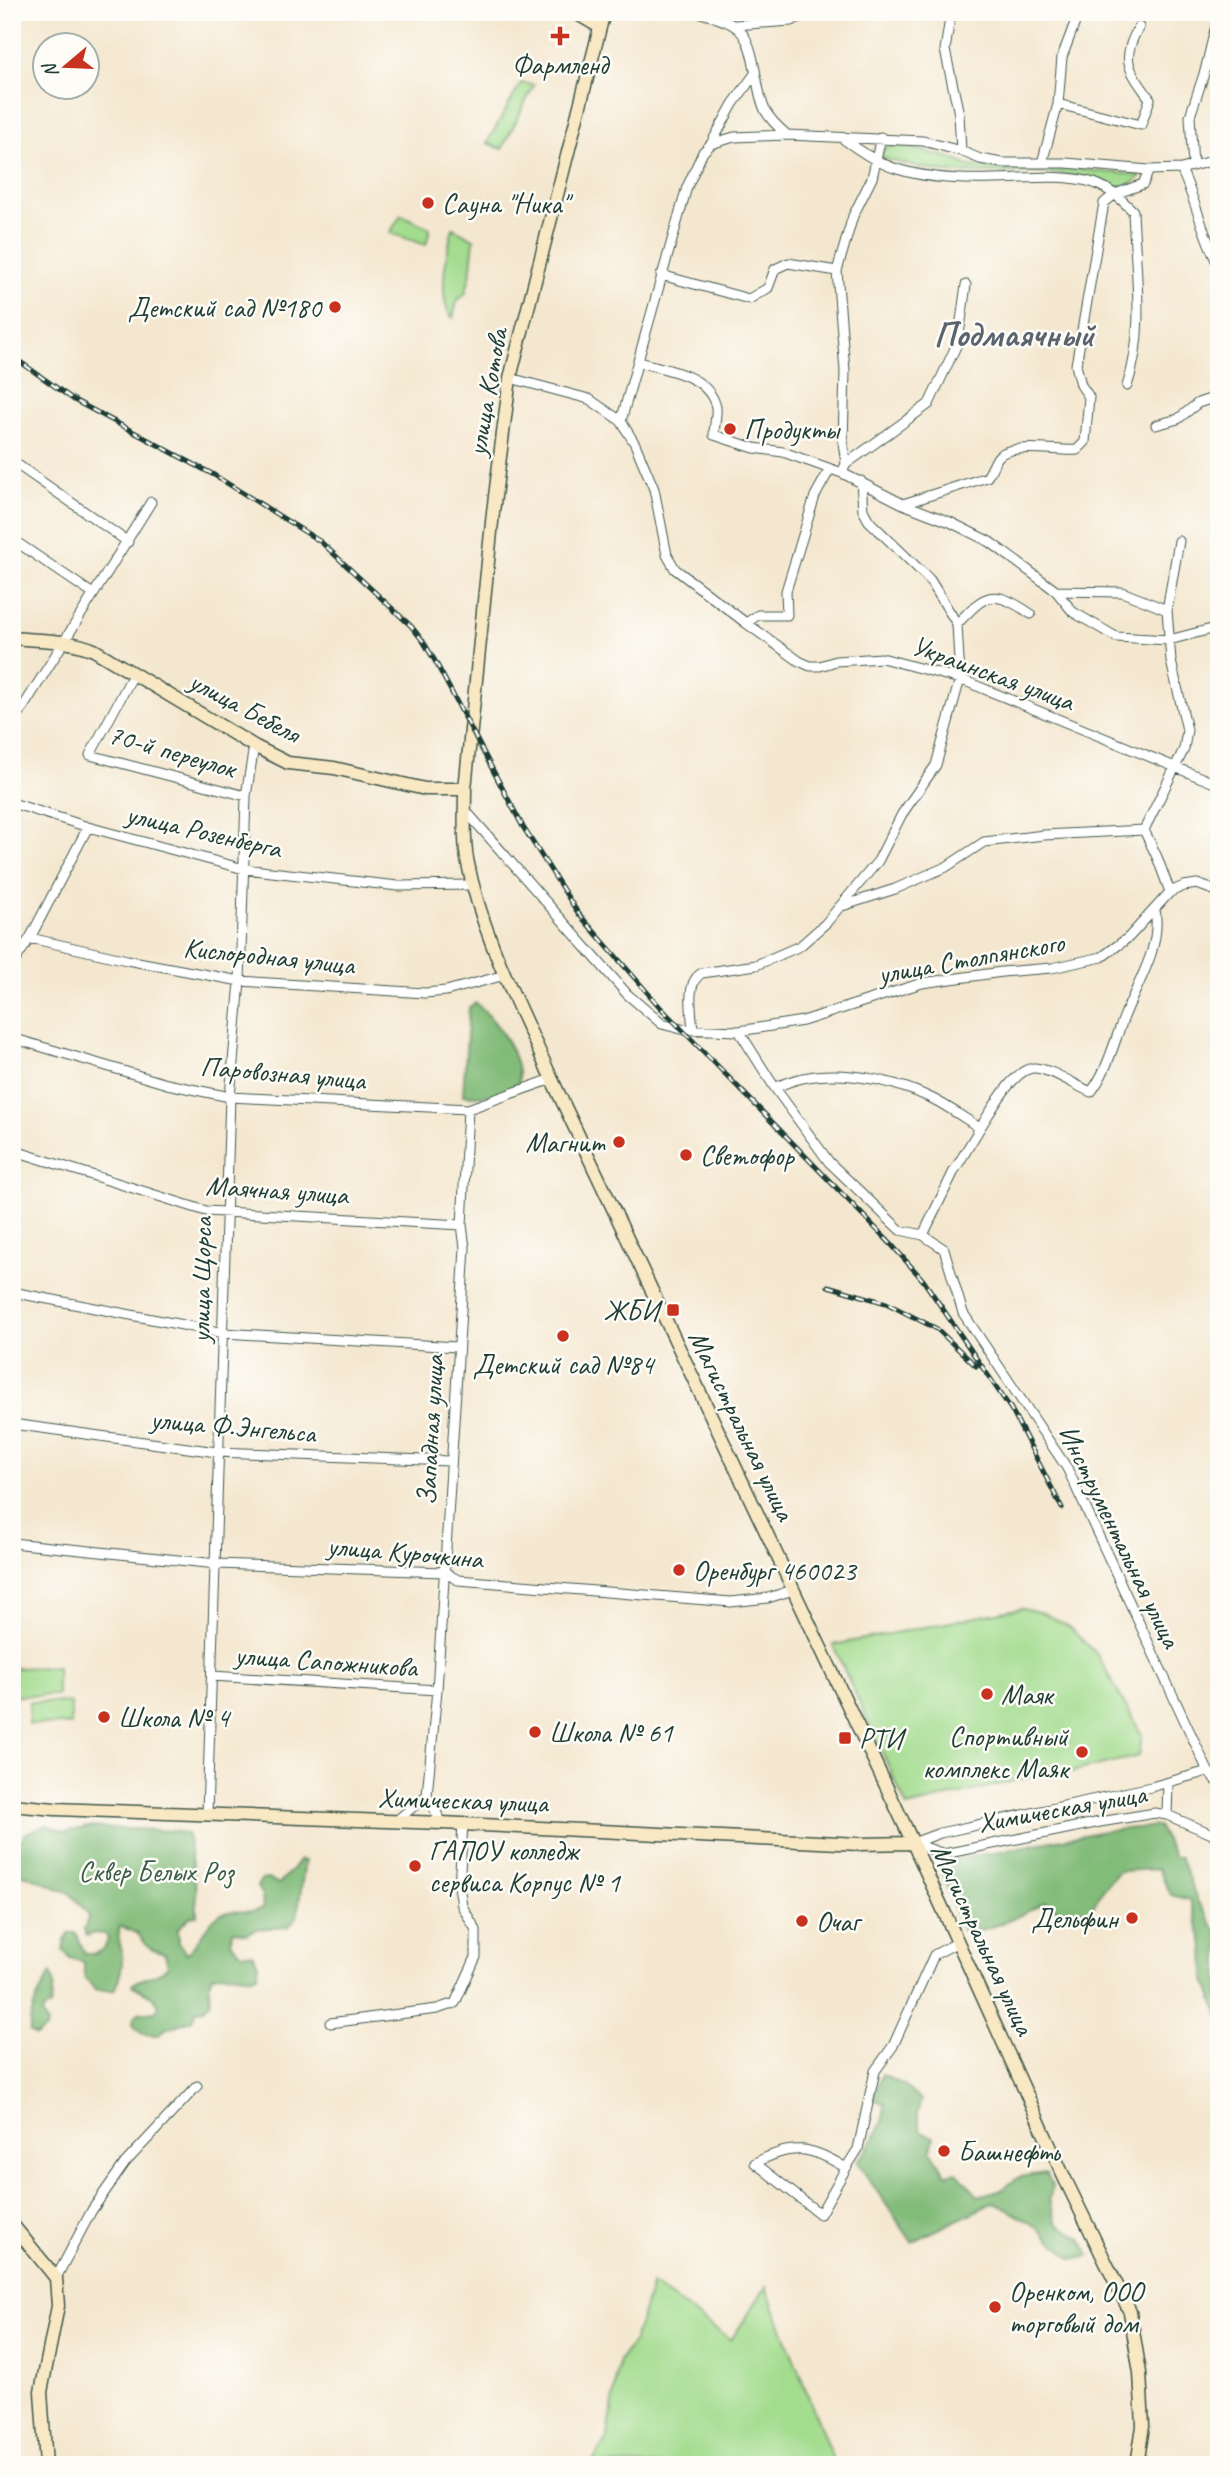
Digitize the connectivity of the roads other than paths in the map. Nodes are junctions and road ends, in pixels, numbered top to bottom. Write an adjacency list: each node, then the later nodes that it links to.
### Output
1 (574, 12): 9 (street)
2 (604, 12): 9 (street, улица Котова)
3 (697, 12): 8 (street)
4 (812, 12): 8 (street)
5 (951, 12): 19 (street)
6 (1079, 12): 12 (street)
7 (1219, 13): 23 (street)
8 (735, 25): 11 (street)
9 (600, 27): 32 (street, улица Котова)
10 (1139, 27): 12 (street)
11 (754, 75): 13 (street); 14 (street)
12 (1058, 104): 22 (street)
13 (722, 123): 15 (street); 18 (street)
14 (787, 135): 15 (street); 16 (street)
15 (734, 137): 18 (street)
16 (842, 138): 17 (street); 21 (street)
17 (881, 138): 19 (street); 21 (street)
18 (710, 144): 29 (street)
19 (961, 151): 22 (street)
20 (1219, 159): 23 (street)
21 (877, 161): 26 (street); 28 (street)
22 (1042, 163): 25 (street)
23 (1193, 166): 24 (street)
24 (1181, 169): 25 (street); 27 (street)
25 (1149, 170): 26 (street)
26 (1115, 194): 33 (street); 42 (street)
27 (1219, 266)
28 (836, 271): 29 (street); 38 (street)
29 (661, 275): 31 (street)
30 (966, 285): 38 (street)
31 (639, 362): 35 (street); 39 (street)
32 (510, 378): 35 (street, Украинская улица); 62 (street, улица Котова)
33 (1127, 386)
34 (1219, 396): 36 (street)
35 (621, 421): 50 (street, Украинская улица)
36 (1156, 425)
37 (12, 461): 45 (street)
38 (844, 468): 39 (street); 40 (street)
39 (830, 469): 50 (street)
40 (861, 481): 42 (street); 51 (street)
41 (151, 502): 45 (street)
42 (903, 504): 46 (street)
43 (12, 539): 47 (street)
44 (1179, 541): 48 (street)
45 (128, 542): 47 (street)
46 (1056, 591): 48 (street); 54 (street)
47 (93, 594): 55 (street)
48 (1167, 610): 54 (street)
49 (1031, 614): 51 (street)
50 (746, 623): 57 (street, Украинская улица)
51 (957, 624): 57 (street)
52 (1219, 627): 54 (street)
53 (12, 638): 55 (street, улица Бебеля)
54 (1169, 640): 60 (street)
55 (64, 641): 56 (street, улица Бебеля); 58 (street)
56 (134, 673): 59 (street, улица Бебеля); 63 (street, 70-й переулок)
57 (960, 679): 60 (street, Украинская улица); 72 (street)
58 (12, 725)
59 (254, 746): 62 (street, улица Бебеля); 63 (street, улица Щорса)
60 (1175, 767): 61 (street, Украинская улица); 67 (street)
61 (1219, 785)
62 (465, 789): 65 (street, Магистральная улица)
63 (246, 796): 68 (street, улица Щорса)
64 (12, 803): 66 (street, улица Розенберга)
65 (465, 810): 69 (street, Магистральная улица); 78 (street, улица Столпянского)
66 (88, 827): 68 (street, улица Розенберга); 74 (street)
67 (1144, 830): 70 (street); 72 (street)
68 (244, 869): 69 (street, улица Розенберга); 77 (street, улица Щорса)
69 (474, 885): 76 (street, Магистральная улица)
70 (1170, 892): 71 (street); 73 (street, улица Столпянского)
71 (1219, 892)
72 (838, 907): 78 (street)
73 (1154, 909): 79 (street, улица Столпянского); 85 (street)
74 (30, 937): 75 (street); 77 (street, Кислородная улица)
75 (12, 965)
76 (505, 975): 77 (street, Кислородная улица); 81 (street, Магистральная улица)
77 (240, 981): 83 (street, улица Щорса)
78 (693, 1030): 79 (street, улица Столпянского)
79 (739, 1031): 82 (street, Инструментальная улица)
80 (12, 1038): 83 (street, Паровозная улица)
81 (552, 1079): 84 (street, Паровозная улица); 99 (street, Магистральная улица)
82 (775, 1088): 85 (street); 89 (street, Инструментальная улица)
83 (230, 1097): 84 (street, Паровозная улица); 87 (street, улица Щорса)
84 (468, 1109): 88 (street, Западная улица)
85 (980, 1128): 89 (street)
86 (12, 1150): 87 (street, Маячная улица)
87 (225, 1212): 88 (street, Маячная улица); 91 (street, улица Щорса)
88 (462, 1225): 92 (street, Западная улица)
89 (923, 1235): 102 (street, Инструментальная улица)
90 (12, 1292): 91 (street)
91 (223, 1333): 92 (street); 94 (street, улица Щорса)
92 (457, 1347): 95 (street, Западная улица)
93 (12, 1424): 94 (street, улица Ф.Энгельса)
94 (217, 1452): 95 (street, улица Ф.Энгельса); 97 (street, улица Щорса)
95 (450, 1461): 98 (street, Западная улица)
96 (12, 1543): 97 (street, улица Курочкина)
97 (217, 1564): 98 (street, улица Курочкина); 100 (street, улица Щорса)
98 (444, 1572): 99 (street, улица Курочкина); 101 (street, Западная улица)
99 (793, 1590): 113 (street, Магистральная улица)
100 (212, 1676): 101 (street, улица Сапожникова); 107 (street, улица Щорса)
101 (437, 1690): 105 (street, Западная улица)
102 (1208, 1771): 103 (street, Химическая улица); 104 (street, Инструментальная улица)
103 (1168, 1783): 108 (street); 113 (street, Химическая улица)
104 (1219, 1784)
105 (427, 1795): 109 (street); 110 (street)
106 (12, 1805): 107 (street, Химическая улица)
107 (207, 1815): 109 (street, Химическая улица)
108 (1167, 1815): 112 (street, Химическая улица); 113 (street, Химическая улица)
109 (395, 1822): 110 (street, Химическая улица)
110 (442, 1824): 111 (street, Химическая улица)
111 (463, 1824): 113 (street, Химическая улица); 115 (street)
112 (1219, 1837)
113 (913, 1843): 114 (street, Магистральная улица)
114 (958, 1942): 117 (street); 121 (street, Магистральная улица)
115 (330, 2023)
116 (197, 2086): 119 (street)
117 (846, 2168): 117 (street)
118 (12, 2224): 119 (street)
119 (56, 2278): 120 (street)
120 (46, 2465)
121 (1137, 2465)

